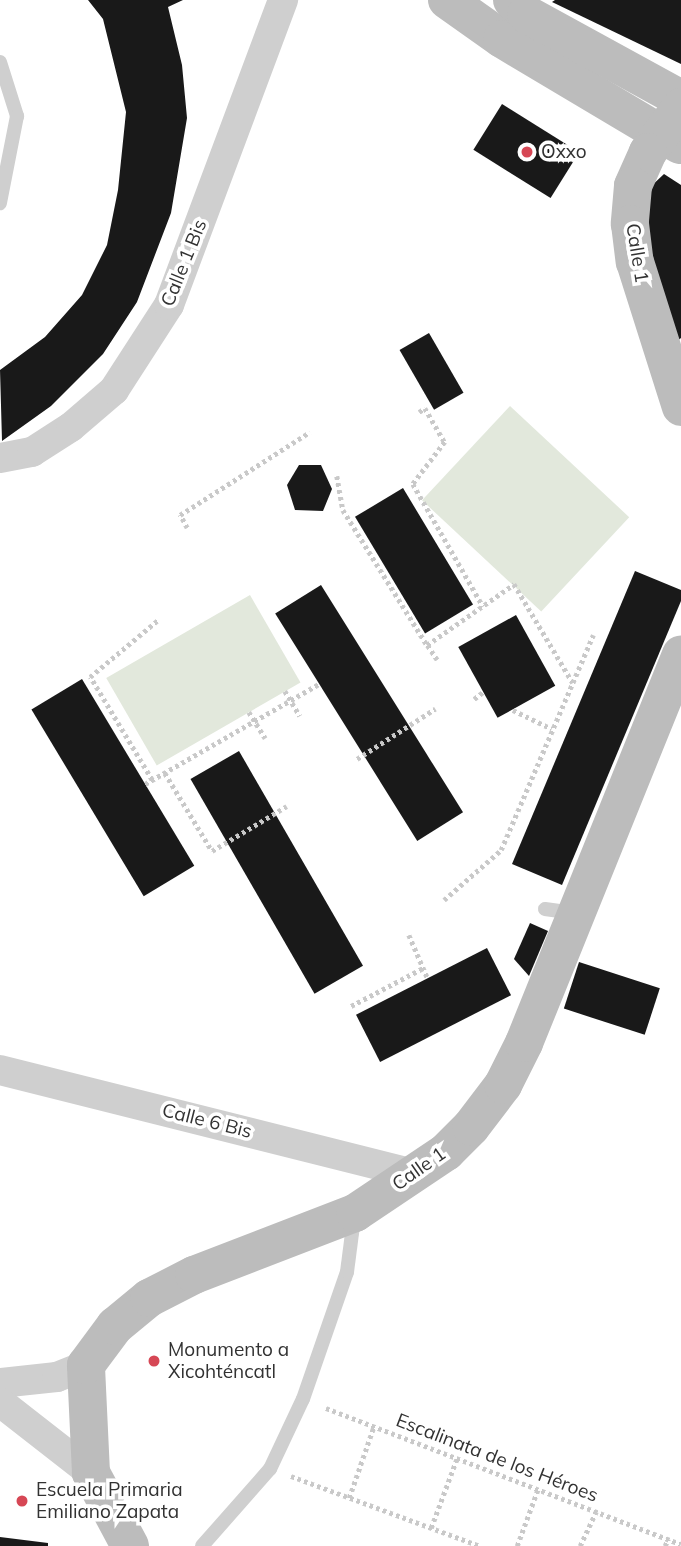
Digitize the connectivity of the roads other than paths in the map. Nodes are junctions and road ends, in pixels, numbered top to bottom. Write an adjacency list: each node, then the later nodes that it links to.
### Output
1 (283, 0): 9 (street, Calle 1 Bis)
2 (447, 0): 6 (main road)
3 (527, 5): 5 (main road)
4 (0, 62): 7 (lane)
5 (681, 99)
6 (674, 129): 8 (main road, Calle 1)
7 (0, 202)
8 (681, 407)
9 (0, 458)
10 (681, 655): 12 (main road, Calle 1)
11 (0, 1070): 12 (street, Calle 6 Bis)
12 (413, 1174): 13 (main road, Calle 1)
13 (355, 1213): 14 (main road, Calle 1); 19 (lane)
14 (86, 1365): 15 (street); 17 (main road)
15 (0, 1383)
16 (0, 1402): 17 (street)
17 (91, 1474): 18 (main road)
18 (130, 1546)
19 (202, 1546)

